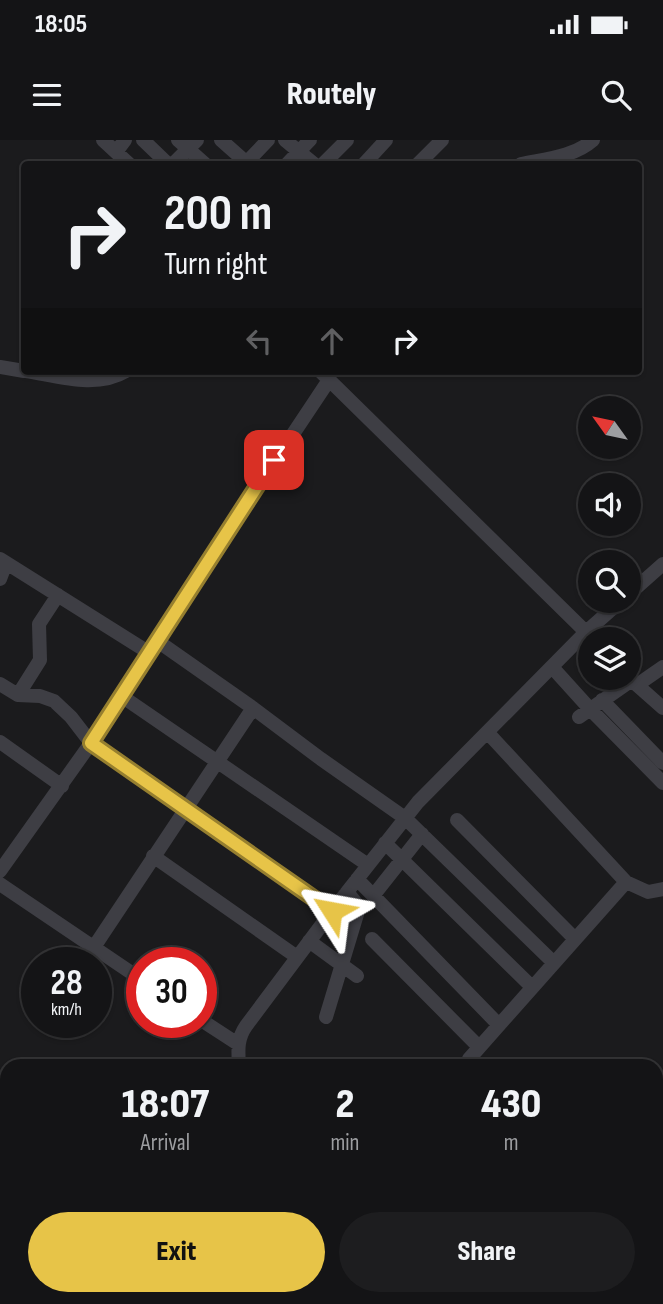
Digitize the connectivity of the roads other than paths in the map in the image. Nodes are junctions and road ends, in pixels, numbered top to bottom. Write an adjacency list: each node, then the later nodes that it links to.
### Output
1 (103, 140): 12 (street)
2 (143, 140): 14 (street)
3 (221, 140): 17 (street)
4 (268, 140): 18 (street)
5 (285, 140): 13 (street)
6 (310, 140): 13 (street)
7 (347, 140): 21 (street)
8 (442, 140): 23 (street)
9 (593, 140): 24 (street)
10 (386, 141): 22 (street)
11 (188, 143): 15 (street); 16 (street)
12 (120, 146)
13 (299, 152): 19 (street); 20 (street)
14 (168, 161)
15 (173, 161)
16 (203, 161)
17 (244, 161)
18 (250, 161)
19 (290, 161)
20 (310, 161)
21 (326, 161)
22 (366, 161)
23 (421, 161)
24 (535, 161)
25 (0, 367): 26 (street)
26 (21, 370)
27 (58, 375): 28 (street)
28 (119, 375)
29 (324, 375): 36 (street); 38 (street)
30 (3, 561): 32 (street); 34 (street)
31 (663, 564): 33 (street)
32 (0, 579)
33 (641, 583)
34 (58, 596): 38 (street); 46 (street)
35 (610, 613): 37 (street)
36 (581, 627)
37 (598, 627)
38 (152, 646): 47 (street); 49 (street)
39 (578, 646): 40 (street)
40 (552, 667): 51 (street); 52 (street)
41 (663, 667): 42 (street)
42 (641, 677)
43 (0, 684): 46 (street)
44 (641, 687): 50 (street)
45 (618, 690): 48 (street)
46 (18, 695): 54 (street)
47 (120, 695): 54 (street); 55 (street)
48 (602, 700): 51 (street); 56 (street)
49 (253, 708): 55 (street); 60 (street)
50 (663, 708)
51 (584, 713): 57 (street)
52 (488, 733): 60 (street); 69 (street)
53 (0, 742): 58 (street)
54 (91, 743): 58 (street); 59 (street)
55 (217, 762): 59 (street); 66 (street)
56 (663, 763)
57 (663, 783)
58 (62, 786): 67 (street)
59 (186, 810): 64 (street); 74 (street)
60 (405, 818): 62 (street); 63 (street)
61 (457, 820): 76 (street)
62 (422, 834): 65 (street); 80 (street)
63 (386, 843): 65 (street); 66 (street)
64 (153, 856): 78 (street); 79 (street)
65 (402, 859): 73 (street); 83 (street)
66 (368, 865): 68 (street)
67 (0, 871)
68 (357, 879): 72 (street); 73 (street)
69 (626, 882): 71 (street); 76 (street)
70 (0, 884): 78 (street)
71 (663, 890)
72 (347, 892): 74 (street); 81 (street)
73 (373, 896): 85 (street)
74 (332, 911): 77 (street)
75 (372, 939): 88 (street)
76 (575, 939): 80 (street)
77 (309, 941): 79 (street); 81 (street)
78 (94, 947)
79 (297, 957): 87 (street)
80 (554, 963): 83 (street)
81 (341, 965): 82 (street); 84 (street)
82 (357, 976)
83 (532, 987): 85 (street)
84 (326, 1017)
85 (498, 1024): 88 (street)
86 (217, 1030): 87 (street)
87 (238, 1044): 89 (street)
88 (478, 1047): 90 (street)
89 (239, 1059)
90 (469, 1059)

